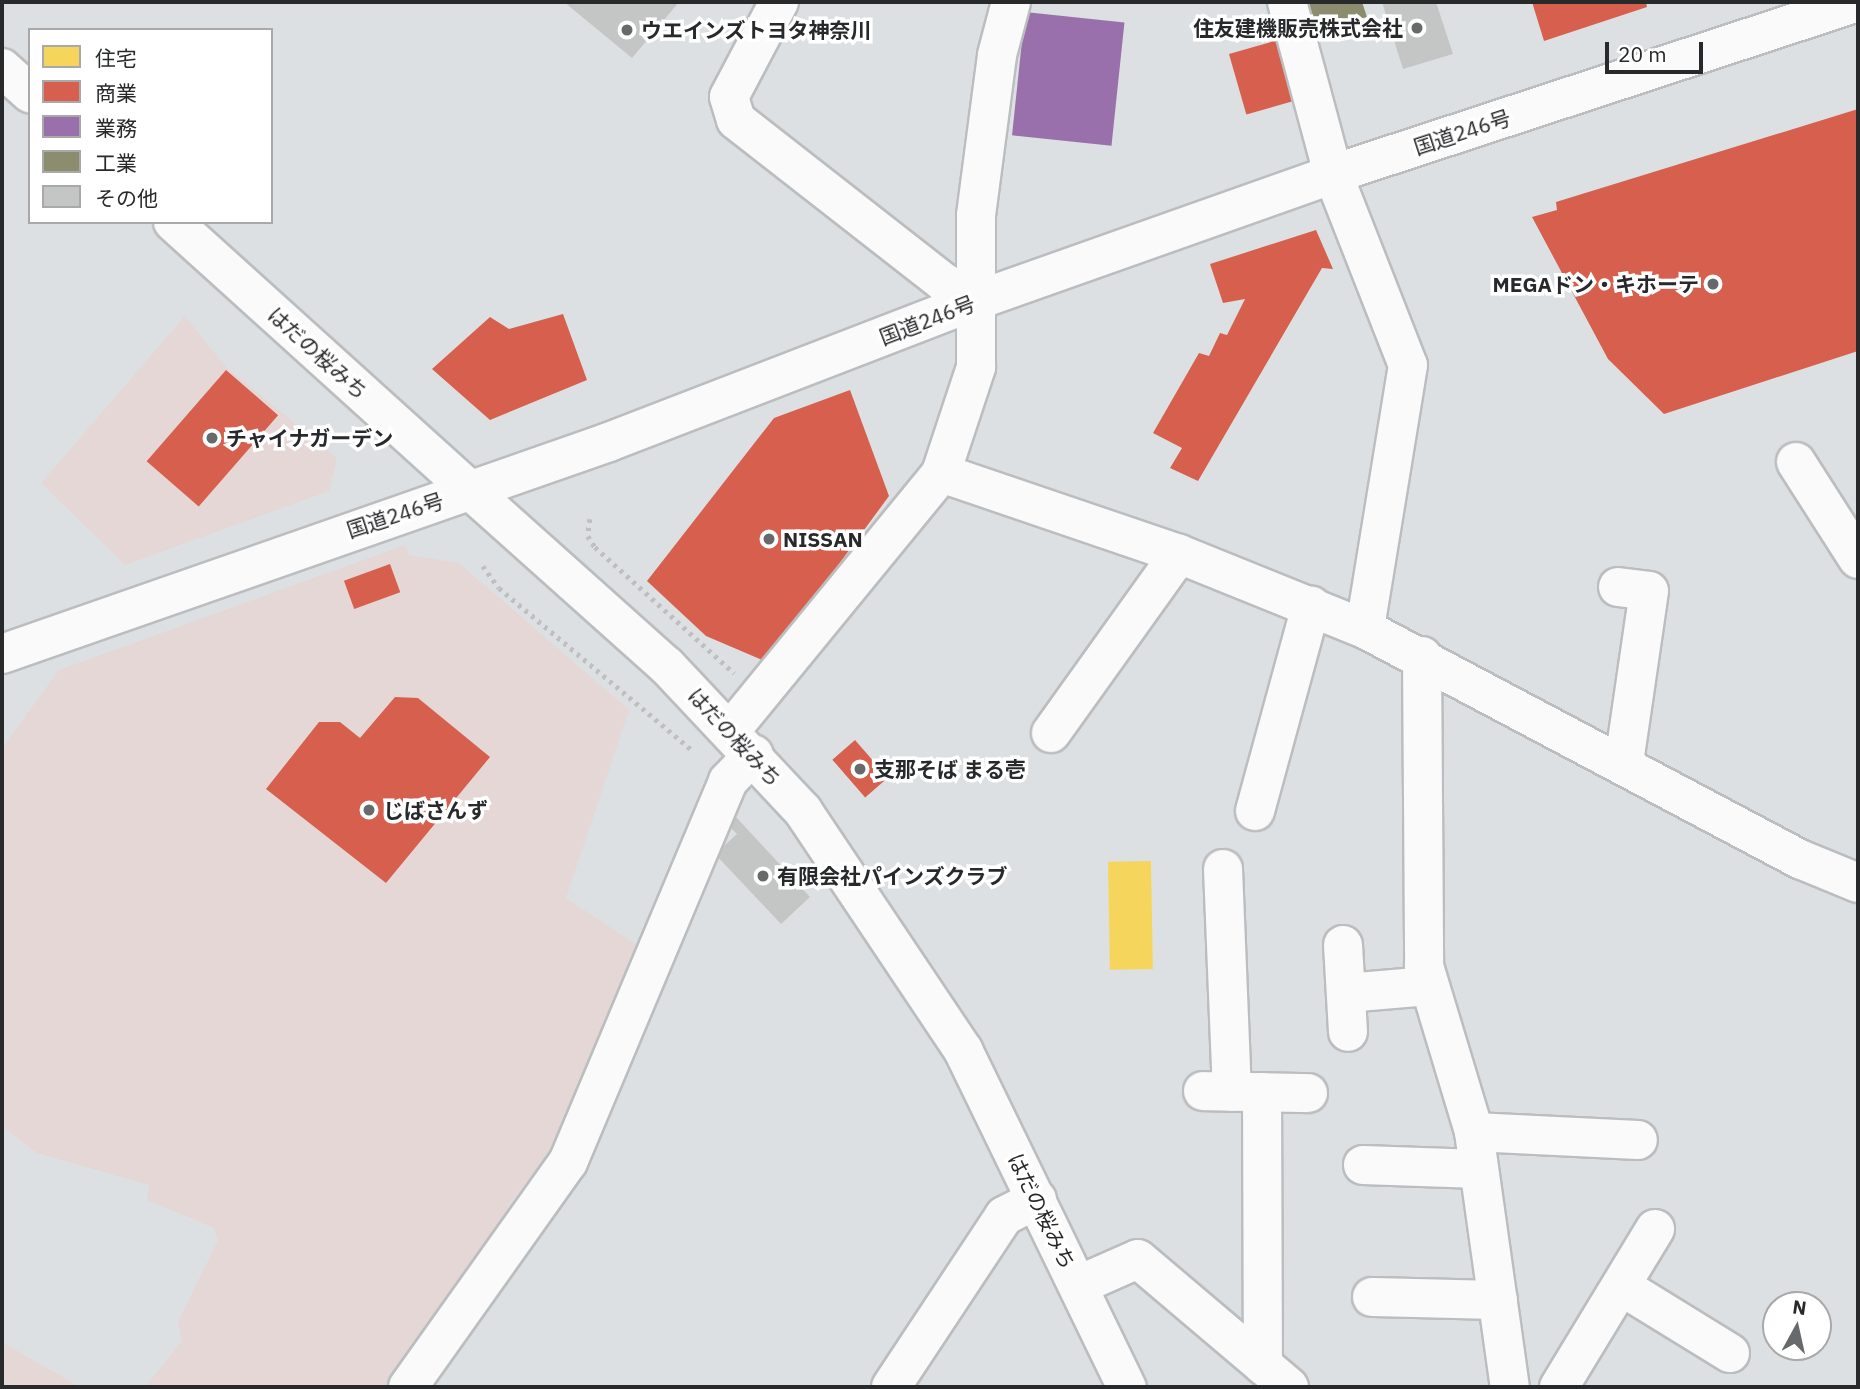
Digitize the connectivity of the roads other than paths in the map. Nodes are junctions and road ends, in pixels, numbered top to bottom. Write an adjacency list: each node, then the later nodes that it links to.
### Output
1 (779, 2): 9 (main road)
2 (1011, 2): 9 (main road)
3 (1287, 2): 7 (main road)
4 (1858, 2): 7 (main road, 国道246号)
5 (2, 68): 6 (main road)
6 (28, 91)
7 (1333, 174): 9 (main road, 国道246号); 17 (main road)
8 (175, 224): 12 (main road, はだの桜みち)
9 (967, 304): 11 (main road); 12 (main road, 国道246号)
10 (1796, 462): 14 (main road)
11 (941, 473): 13 (main road); 21 (main road)
12 (471, 491): 18 (main road, 国道246号); 21 (main road, はだの桜みち)
13 (1180, 554): 16 (main road); 20 (main road)
14 (1858, 559)
15 (1644, 584): 22 (main road)
16 (1311, 606): 17 (main road); 23 (main road)
17 (1365, 629): 19 (main road)
18 (2, 654)
19 (1422, 656): 22 (main road); 27 (main road)
20 (1051, 733)
21 (743, 742): 36 (main road, はだの桜みち); 44 (main road)
22 (1624, 762): 25 (main road)
23 (1249, 789)
24 (1223, 869): 30 (main road)
25 (1858, 883)
26 (1343, 945): 28 (main road)
27 (1429, 986): 28 (main road); 32 (main road)
28 (1346, 993): 29 (main road)
29 (1348, 1032)
30 (1232, 1092): 31 (main road); 43 (main road)
31 (1308, 1093)
32 (1474, 1132): 33 (main road); 35 (main road)
33 (1638, 1140)
34 (1363, 1165): 35 (main road)
35 (1479, 1169): 41 (main road)
36 (1037, 1199): 38 (main road, はだの桜みち); 45 (main road)
37 (1656, 1229): 39 (main road)
38 (1079, 1285): 43 (main road); 46 (main road, はだの桜みち)
39 (1621, 1286): 42 (main road); 48 (main road)
40 (1372, 1297): 41 (main road)
41 (1498, 1300): 47 (main road)
42 (1730, 1353)
43 (1276, 1376)
44 (408, 1387)
45 (891, 1387)
46 (1127, 1387)
47 (1510, 1387)
48 (1559, 1387)

